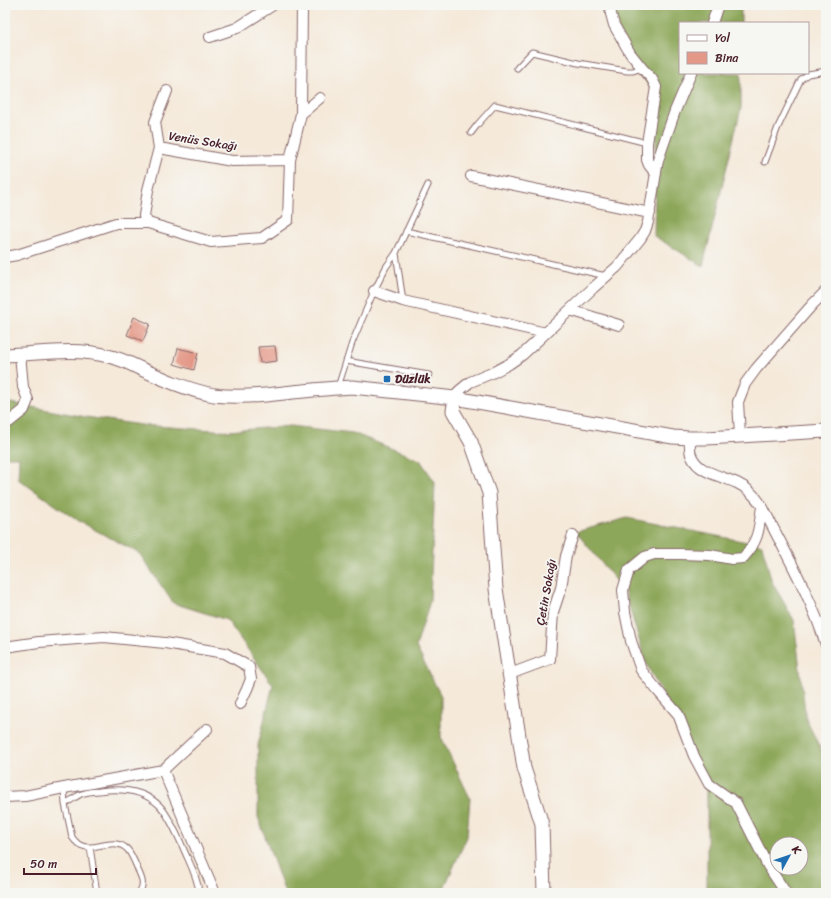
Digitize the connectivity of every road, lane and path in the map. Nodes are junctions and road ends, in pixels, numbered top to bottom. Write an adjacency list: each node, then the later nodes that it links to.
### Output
1 (273, 5): 6 (street)
2 (302, 5): 15 (street)
3 (610, 5): 8 (street)
4 (718, 5): 5 (street)
5 (712, 22)
6 (210, 37)
7 (517, 68): 8 (lane)
8 (642, 68): 17 (street)
9 (826, 71): 12 (lane)
10 (691, 74): 21 (street)
11 (808, 74): 20 (lane)
12 (809, 74)
13 (167, 91): 18 (street, Venüs Sokağı)
14 (320, 98): 15 (street)
15 (301, 114): 19 (street)
16 (471, 133): 17 (lane)
17 (647, 143): 21 (street)
18 (159, 148): 19 (street, Venüs Sokağı); 25 (street, Venüs Sokağı)
19 (290, 160): 25 (street)
20 (765, 162)
21 (656, 174): 24 (street)
22 (471, 176): 24 (street)
23 (428, 184): 26 (lane)
24 (650, 214): 29 (street)
25 (148, 223): 28 (street)
26 (406, 231): 27 (lane); 29 (lane)
27 (396, 254): 30 (lane); 32 (lane)
28 (5, 257)
29 (608, 276): 33 (street)
30 (374, 291): 32 (street); 38 (lane)
31 (826, 292): 44 (street)
32 (403, 301): 35 (street)
33 (570, 310): 34 (street); 35 (street)
34 (620, 325)
35 (546, 332): 41 (street)
36 (20, 354): 37 (street); 40 (street); 42 (street)
37 (5, 355)
38 (346, 361): 39 (lane); 40 (lane)
39 (429, 375)
40 (338, 388): 41 (street)
41 (455, 398): 45 (street); 50 (street)
42 (5, 423)
43 (826, 431): 44 (street)
44 (740, 435): 45 (street)
45 (690, 438): 46 (street)
46 (762, 506): 48 (street); 63 (street)
47 (573, 535): 50 (street, Çetin Sokağı)
48 (826, 645)
49 (5, 646): 51 (street)
50 (510, 674): 62 (street)
51 (240, 704)
52 (207, 729): 53 (street)
53 (162, 770): 54 (street); 61 (street)
54 (64, 788): 55 (street); 56 (lane)
55 (5, 797)
56 (65, 804): 57 (lane); 60 (lane)
57 (90, 847): 58 (lane); 59 (lane)
58 (97, 893)
59 (139, 893)
60 (199, 893)
61 (215, 893)
62 (544, 893)
63 (786, 893)

